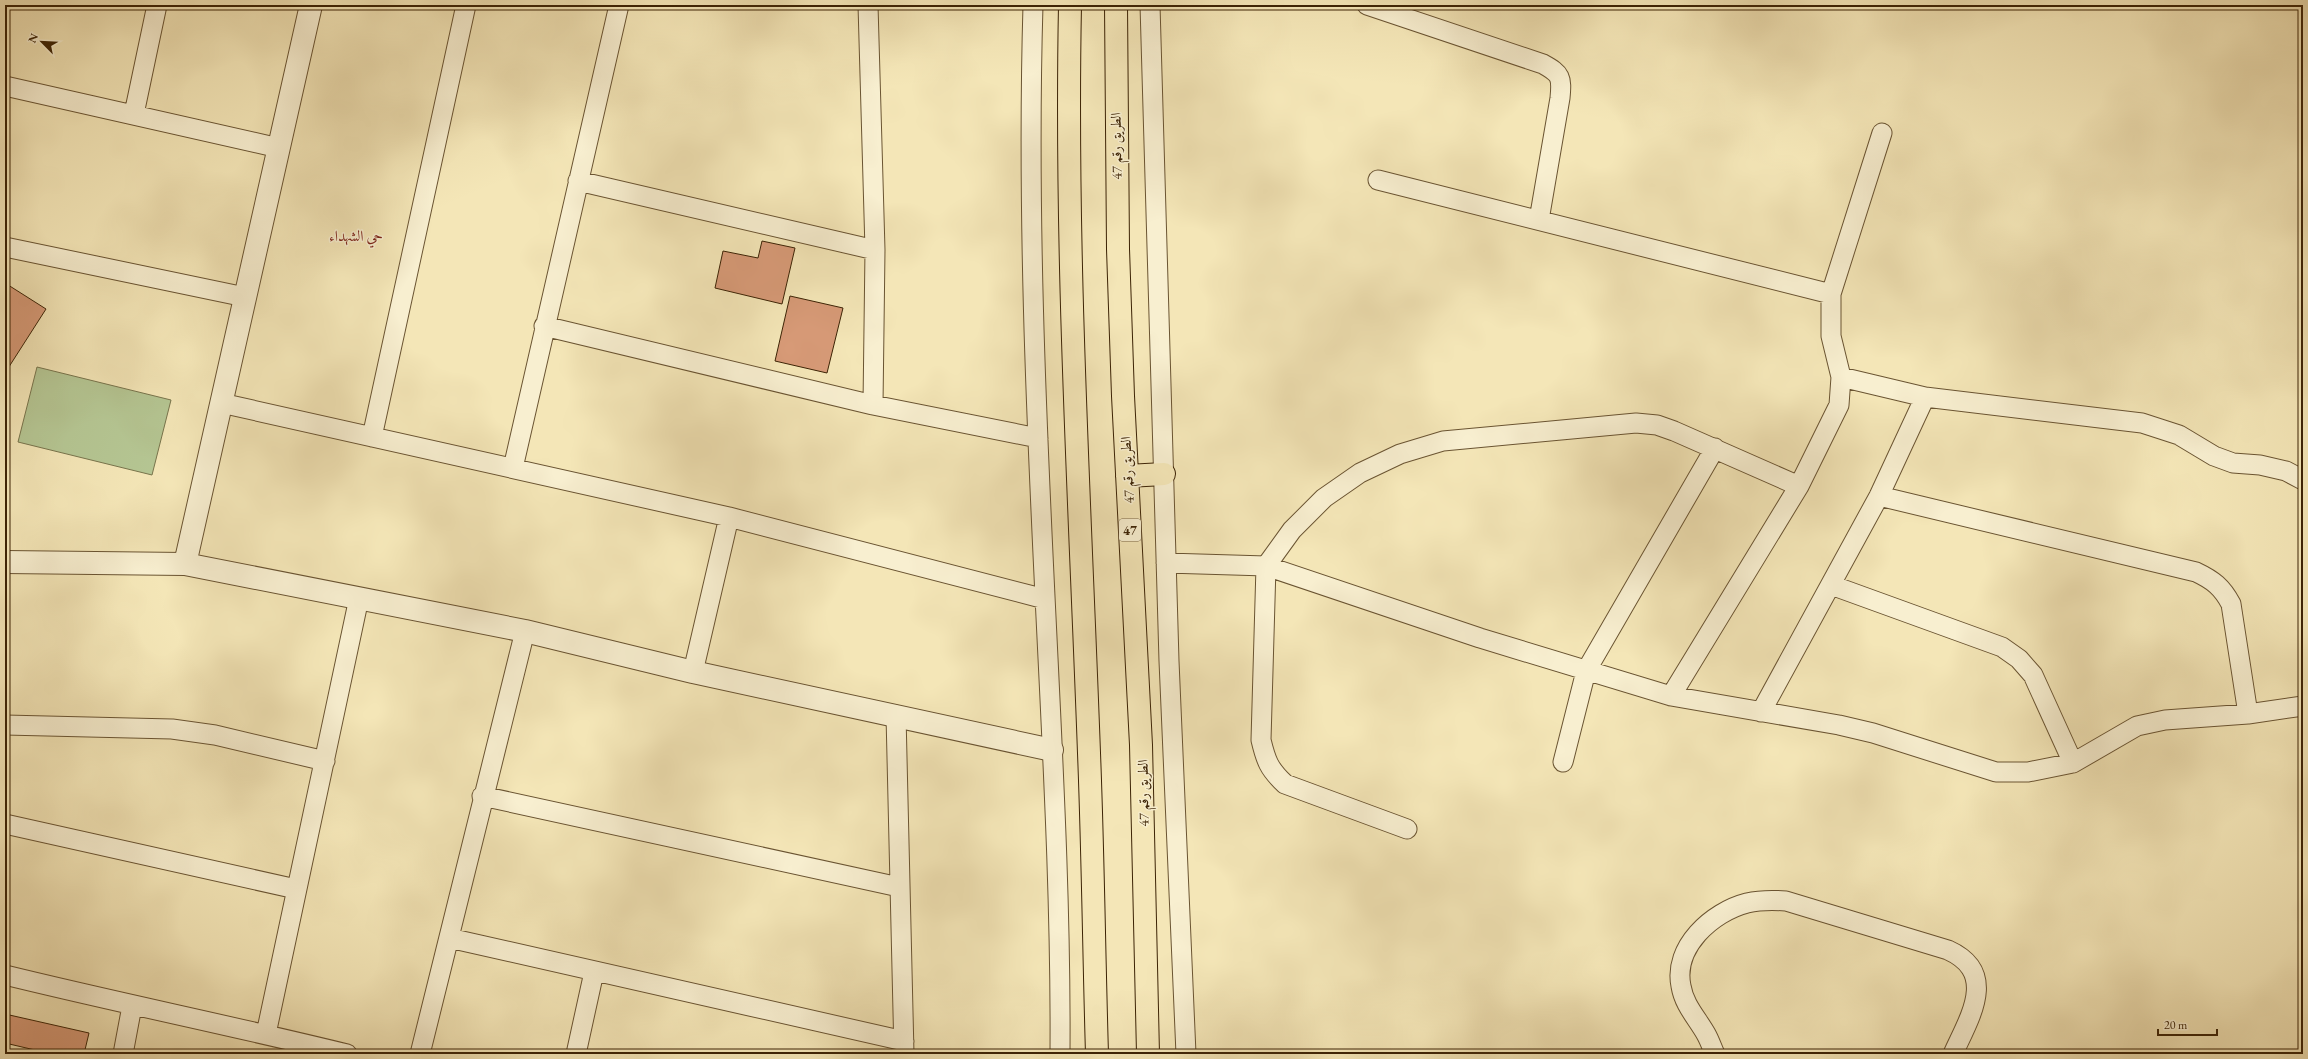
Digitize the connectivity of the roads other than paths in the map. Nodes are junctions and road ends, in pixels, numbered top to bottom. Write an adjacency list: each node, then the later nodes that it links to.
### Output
1 (157, 5): 12 (street)
2 (311, 5): 14 (street)
3 (466, 5): 27 (street)
4 (619, 5): 16 (street)
5 (868, 5): 19 (street)
6 (1033, 5): 28 (street)
7 (1070, 5): 73 (highway)
8 (1116, 5): 32 (highway, الطريق رقم 47 / 47)
9 (1150, 5): 31 (street)
10 (1367, 5): 17 (street)
11 (5, 86): 12 (street)
12 (134, 114): 14 (street)
13 (1882, 133): 20 (street)
14 (279, 148): 21 (street)
15 (1378, 180): 17 (street)
16 (578, 181): 19 (street); 22 (street)
17 (1538, 220): 20 (street)
18 (5, 247): 21 (street)
19 (875, 250): 26 (street)
20 (1831, 294): 23 (street)
21 (245, 297): 25 (street)
22 (544, 326): 26 (street); 30 (street)
23 (1841, 377): 24 (street); 34 (street)
24 (1925, 397): 33 (street); 35 (street)
25 (221, 403): 27 (street); 39 (street)
26 (873, 405): 28 (street)
27 (372, 437): 30 (street)
28 (1038, 438): 43 (street)
29 (1715, 448): 34 (street); 40 (street); 45 (street)
30 (513, 468): 36 (street)
31 (1164, 474): 32 (highway); 38 (street)
32 (1127, 476): 74 (highway, الطريق رقم 47 / 47)
33 (2303, 480)
34 (1799, 486): 47 (street)
35 (1879, 496): 41 (street); 50 (street)
36 (729, 517): 43 (street); 46 (street)
37 (5, 562): 39 (street)
38 (1166, 563): 40 (street); 75 (street)
39 (185, 564): 42 (street)
40 (1266, 566): 45 (street); 59 (street)
41 (1831, 585): 49 (street); 56 (street)
42 (359, 598): 44 (street); 54 (street)
43 (1045, 599): 53 (street)
44 (525, 631): 46 (street); 57 (street)
45 (1586, 671): 47 (street); 55 (street)
46 (693, 672): 51 (street)
47 (1671, 696): 49 (street)
48 (2303, 706): 50 (street)
49 (1761, 712): 56 (street)
50 (2248, 714): 56 (street)
51 (896, 715): 53 (street); 60 (street)
52 (5, 725): 54 (street)
53 (1052, 750): 72 (street)
54 (325, 761): 61 (street)
55 (1563, 762)
56 (2073, 763)
57 (482, 796): 60 (street); 62 (street)
58 (5, 824): 61 (street)
59 (1407, 829)
60 (899, 887): 67 (street)
61 (296, 889): 66 (street)
62 (450, 938): 63 (street); 70 (street)
63 (594, 972): 67 (street); 71 (street)
64 (5, 975): 65 (street)
65 (132, 1006): 66 (street); 68 (street)
66 (266, 1034): 69 (street)
67 (904, 1047)
68 (123, 1054)
69 (347, 1054)
70 (420, 1054)
71 (576, 1054)
72 (1060, 1054)
73 (1097, 1054)
74 (1148, 1054)
75 (1186, 1054)
76 (1715, 1054): 77 (street)
77 (1953, 1054)

